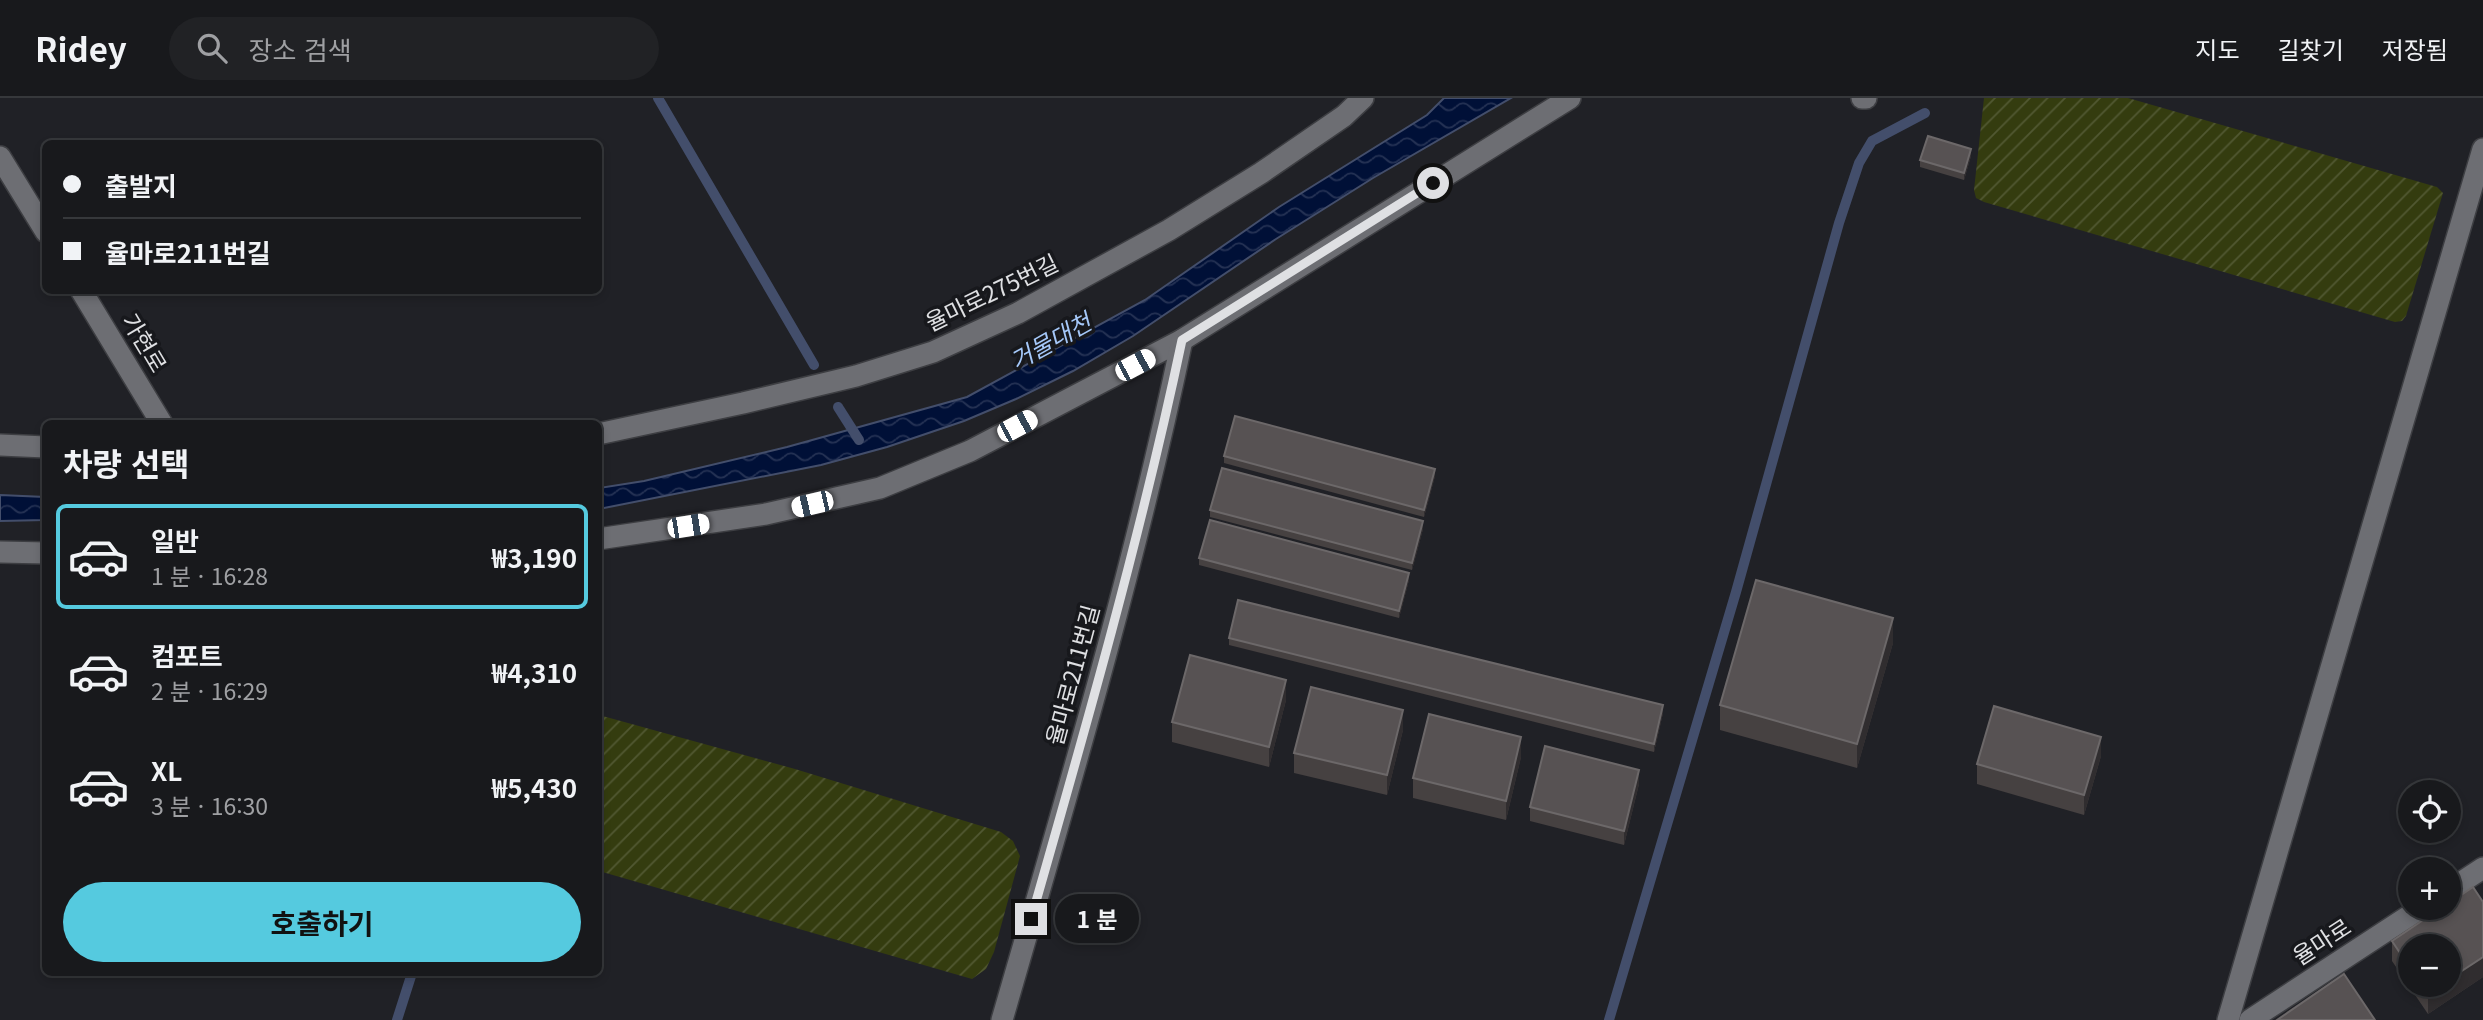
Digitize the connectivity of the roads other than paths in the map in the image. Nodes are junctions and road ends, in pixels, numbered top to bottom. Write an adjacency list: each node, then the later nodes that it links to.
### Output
1 (1363, 98): 9 (lane, 율마로275번길)
2 (1570, 98): 7 (lane)
3 (2483, 149): 19 (lane)
4 (0, 157): 5 (lane)
5 (42, 225)
6 (83, 294): 8 (lane, 가현로)
7 (1182, 340): 12 (lane); 18 (lane, 율마로211번길)
8 (160, 420)
9 (602, 433)
10 (0, 445): 11 (lane)
11 (42, 447)
12 (602, 538)
13 (0, 552): 14 (lane)
14 (42, 554)
15 (2483, 868): 16 (lane)
16 (2461, 882)
17 (2403, 920): 20 (lane, 율마로)
18 (1002, 1020)
19 (2228, 1020)
20 (2250, 1020)

